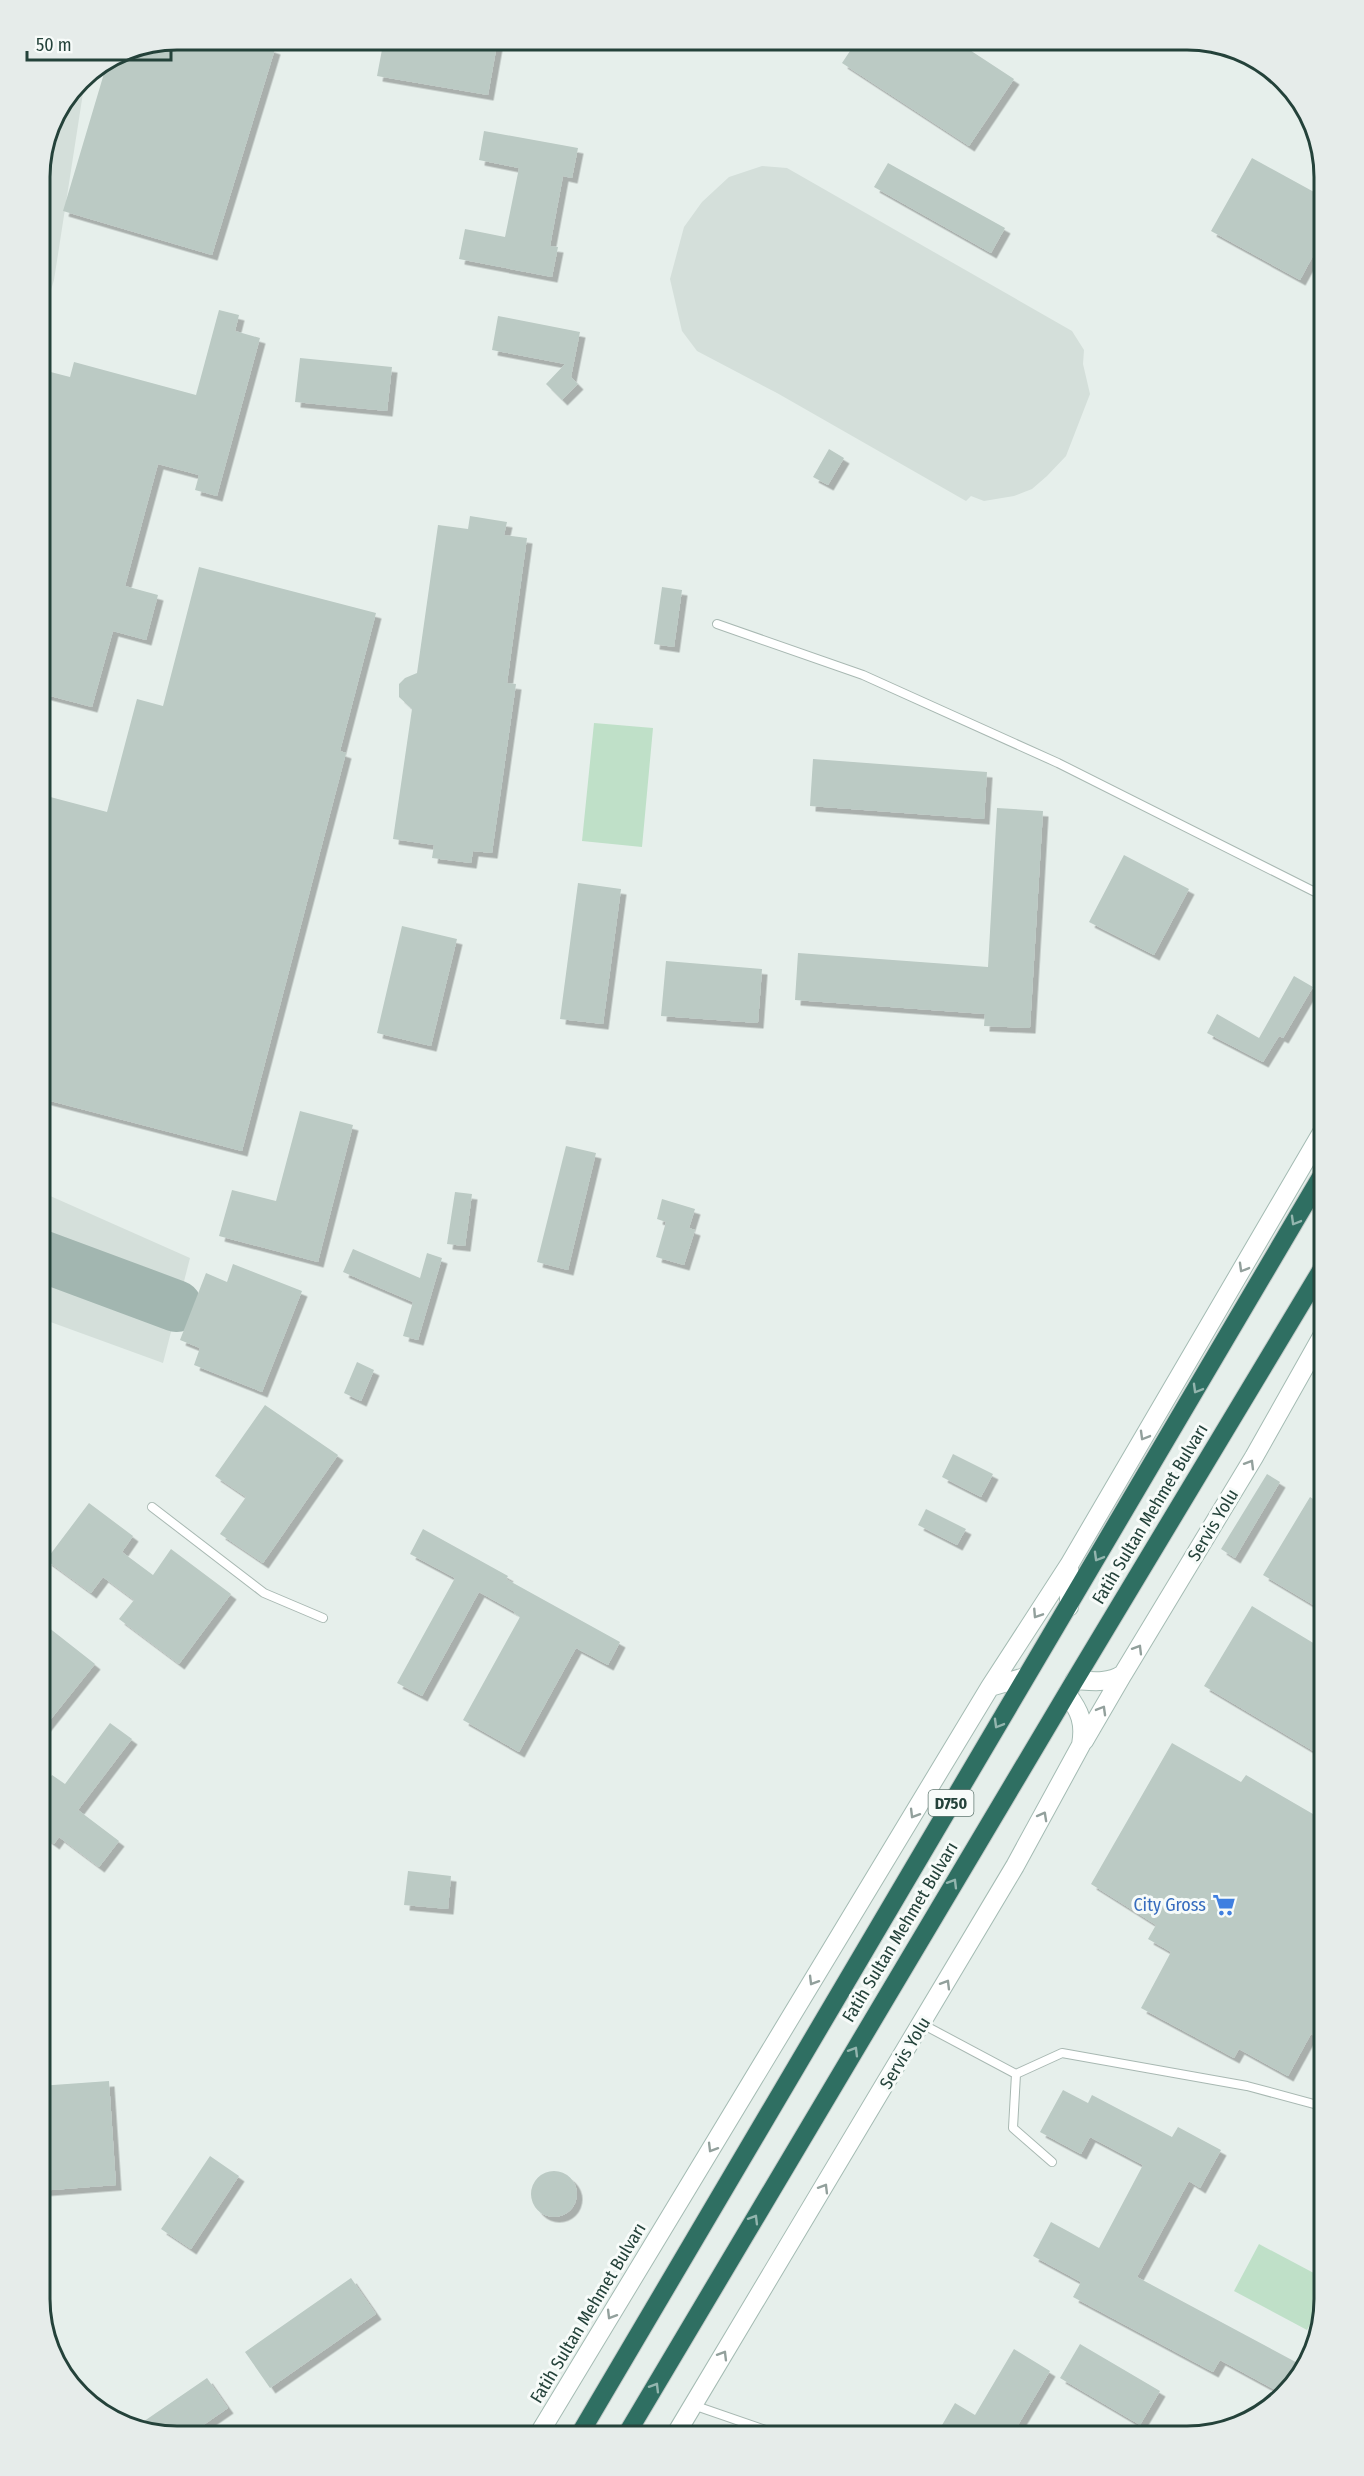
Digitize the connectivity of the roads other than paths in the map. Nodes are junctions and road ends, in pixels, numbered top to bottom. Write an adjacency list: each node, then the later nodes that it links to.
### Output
1 (717, 624): 2 (lane)
2 (1314, 891)
3 (1314, 1145): 8 (street, one-way to 8)
4 (1314, 1189): 9 (highway, Fatih Sultan Mehmet Bulvarı / D750, one-way to 9)
5 (1314, 1282): 14 (highway, Fatih Sultan Mehmet Bulvarı / D750)
6 (1314, 1351): 11 (street, Servis Yolu, one-way to 6)
7 (152, 1507): 10 (lane)
8 (1069, 1565): 9 (street, Fatih Sultan Mehmet Bulvarı); 13 (street, Fatih Sultan Mehmet Bulvarı, one-way to 13)
9 (1069, 1607): 12 (highway, Fatih Sultan Mehmet Bulvarı / D750)
10 (323, 1618)
11 (1123, 1674): 14 (street); 15 (street, Servis Yolu, one-way to 11)
12 (1025, 1677): 13 (street); 22 (highway, Fatih Sultan Mehmet Bulvarı / D750, one-way to 22)
13 (990, 1687): 21 (street, Fatih Sultan Mehmet Bulvarı, one-way to 21)
14 (1071, 1687): 15 (street); 23 (highway, Fatih Sultan Mehmet Bulvarı / D750, one-way to 14)
15 (1082, 1745): 16 (street, Servis Yolu, one-way to 15)
16 (922, 2024): 17 (lane); 20 (street, Servis Yolu, one-way to 16)
17 (1016, 2074): 18 (lane); 19 (lane)
18 (1314, 2104)
19 (1052, 2162)
20 (693, 2405): 24 (street, Servis Yolu); 25 (lane)
21 (544, 2426)
22 (584, 2426)
23 (632, 2426)
24 (681, 2426)
25 (749, 2426)

